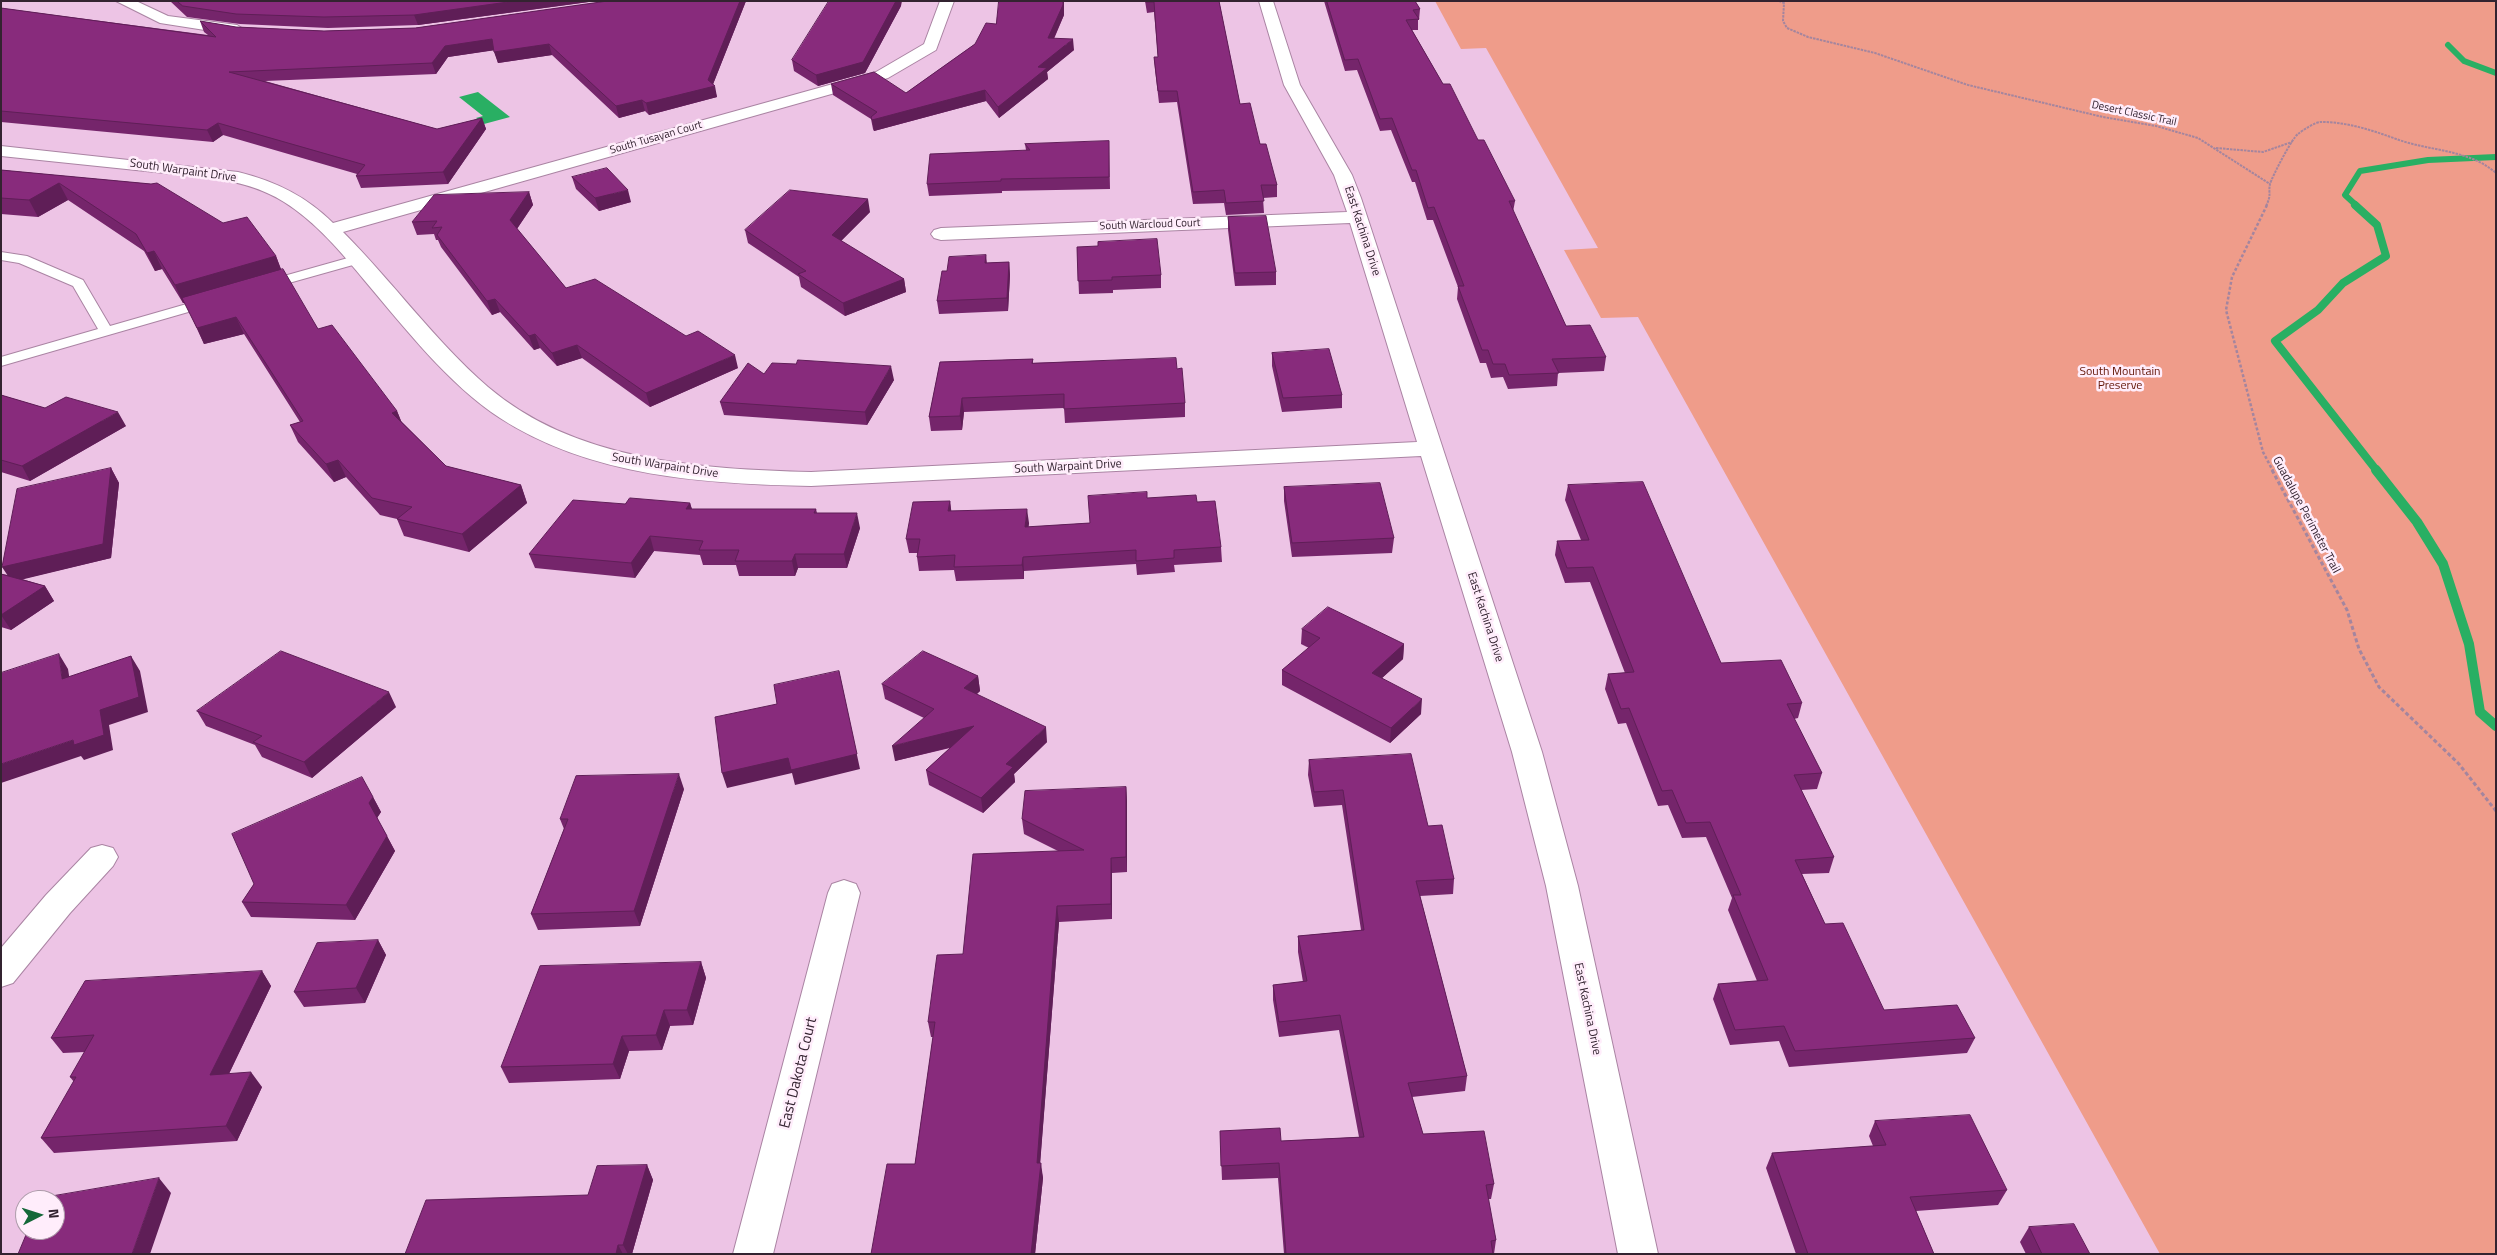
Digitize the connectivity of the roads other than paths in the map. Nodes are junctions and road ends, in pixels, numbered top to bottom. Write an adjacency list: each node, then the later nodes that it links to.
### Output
1 (123, 1): 4 (street)
2 (947, 1): 7 (street, South Tusayan Court)
3 (1266, 1): 6 (street, East Kachina Drive)
4 (249, 31)
5 (1, 151): 7 (street, South Warpaint Drive)
6 (1358, 217): 8 (street, South Warcloud Court); 15 (street, East Kachina Drive)
7 (329, 230): 10 (street, South Warpaint Drive)
8 (941, 234)
9 (1, 256): 13 (lane)
10 (355, 260): 11 (lane); 15 (street, South Warpaint Drive)
11 (250, 290)
12 (222, 298): 13 (lane)
13 (107, 332): 14 (lane)
14 (1, 362)
15 (1431, 448): 20 (street, East Kachina Drive)
16 (102, 857): 18 (street)
17 (844, 893): 19 (street, East Dakota Court)
18 (1, 973)
19 (753, 1254)
20 (1638, 1254)

